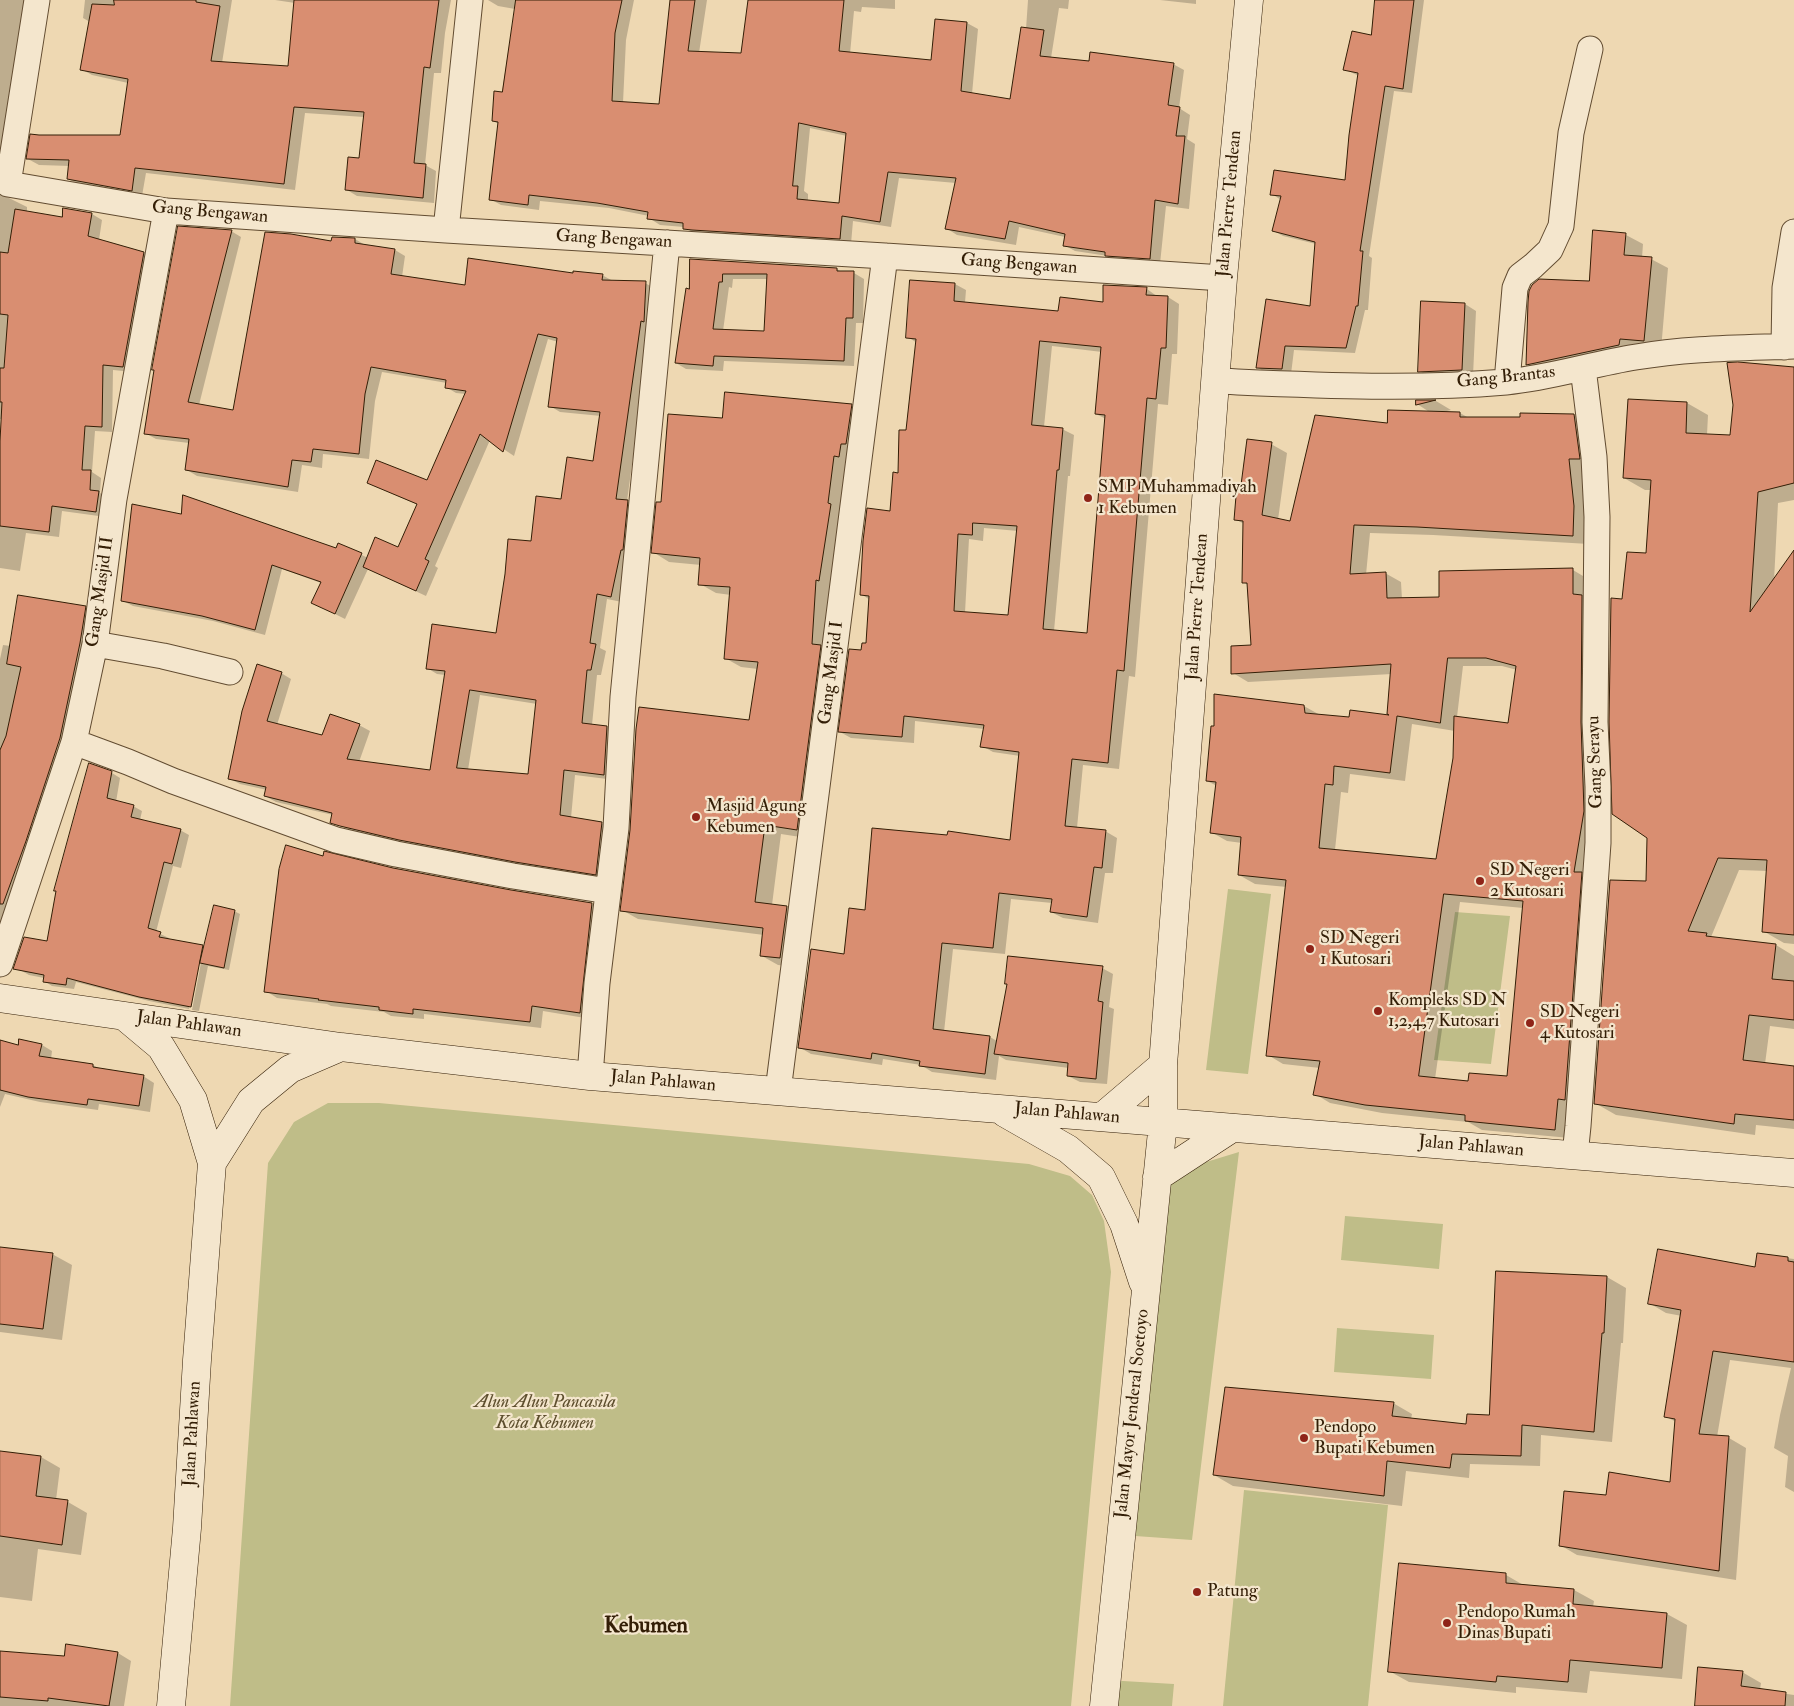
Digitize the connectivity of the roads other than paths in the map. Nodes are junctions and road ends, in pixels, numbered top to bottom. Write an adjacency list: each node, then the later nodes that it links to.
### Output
1 (37, 0): 5 (street, Gang Bengawan)
2 (470, 0): 7 (street)
3 (1249, 0): 11 (main road, Jalan Pierre Tendean)
4 (1590, 49): 15 (street)
5 (4, 183): 6 (street, Gang Bengawan)
6 (166, 211): 7 (street, Gang Bengawan); 16 (street, Gang Masjid II)
7 (446, 230): 9 (street, Gang Bengawan)
8 (1794, 232): 12 (street)
9 (667, 243): 10 (street, Gang Bengawan); 19 (street)
10 (886, 256): 11 (street, Gang Bengawan); 26 (street, Gang Masjid I)
11 (1223, 278): 14 (main road, Jalan Pierre Tendean)
12 (1789, 347): 13 (street, Gang Brantas)
13 (1583, 368): 15 (street, Gang Brantas); 31 (street, Gang Serayu)
14 (1216, 382): 15 (street, Gang Brantas); 24 (main road, Jalan Pierre Tendean)
15 (1507, 382)
16 (95, 644): 17 (street); 18 (street, Gang Masjid II)
17 (230, 672)
18 (74, 742): 19 (street); 20 (street, Gang Masjid II)
19 (608, 891): 25 (street)
20 (0, 964)
21 (0, 998): 22 (main road)
22 (123, 1015): 23 (main road, Jalan Pahlawan); 32 (main road, Jalan Pahlawan)
23 (341, 1047): 25 (main road, Jalan Pahlawan); 32 (main road, Jalan Pahlawan)
24 (1163, 1066): 28 (main road); 29 (main road, Jalan Pierre Tendean)
25 (590, 1076): 26 (main road, Jalan Pahlawan)
26 (778, 1091): 27 (main road, Jalan Pahlawan)
27 (997, 1108): 28 (main road, Jalan Pahlawan); 35 (main road)
28 (1102, 1117): 29 (main road, Jalan Pahlawan)
29 (1163, 1122): 30 (main road, Jalan Pahlawan); 34 (main road, Jalan Mayor Jenderal Soetoyo)
30 (1232, 1128): 31 (main road, Jalan Pahlawan); 34 (main road)
31 (1575, 1156): 33 (main road, Jalan Pahlawan)
32 (212, 1162): 36 (main road, Jalan Pahlawan)
33 (1794, 1173)
34 (1157, 1177): 35 (main road, Jalan Mayor Jenderal Soetoyo)
35 (1146, 1291): 37 (main road, Jalan Mayor Jenderal Soetoyo)
36 (171, 1706)
37 (1104, 1706)

